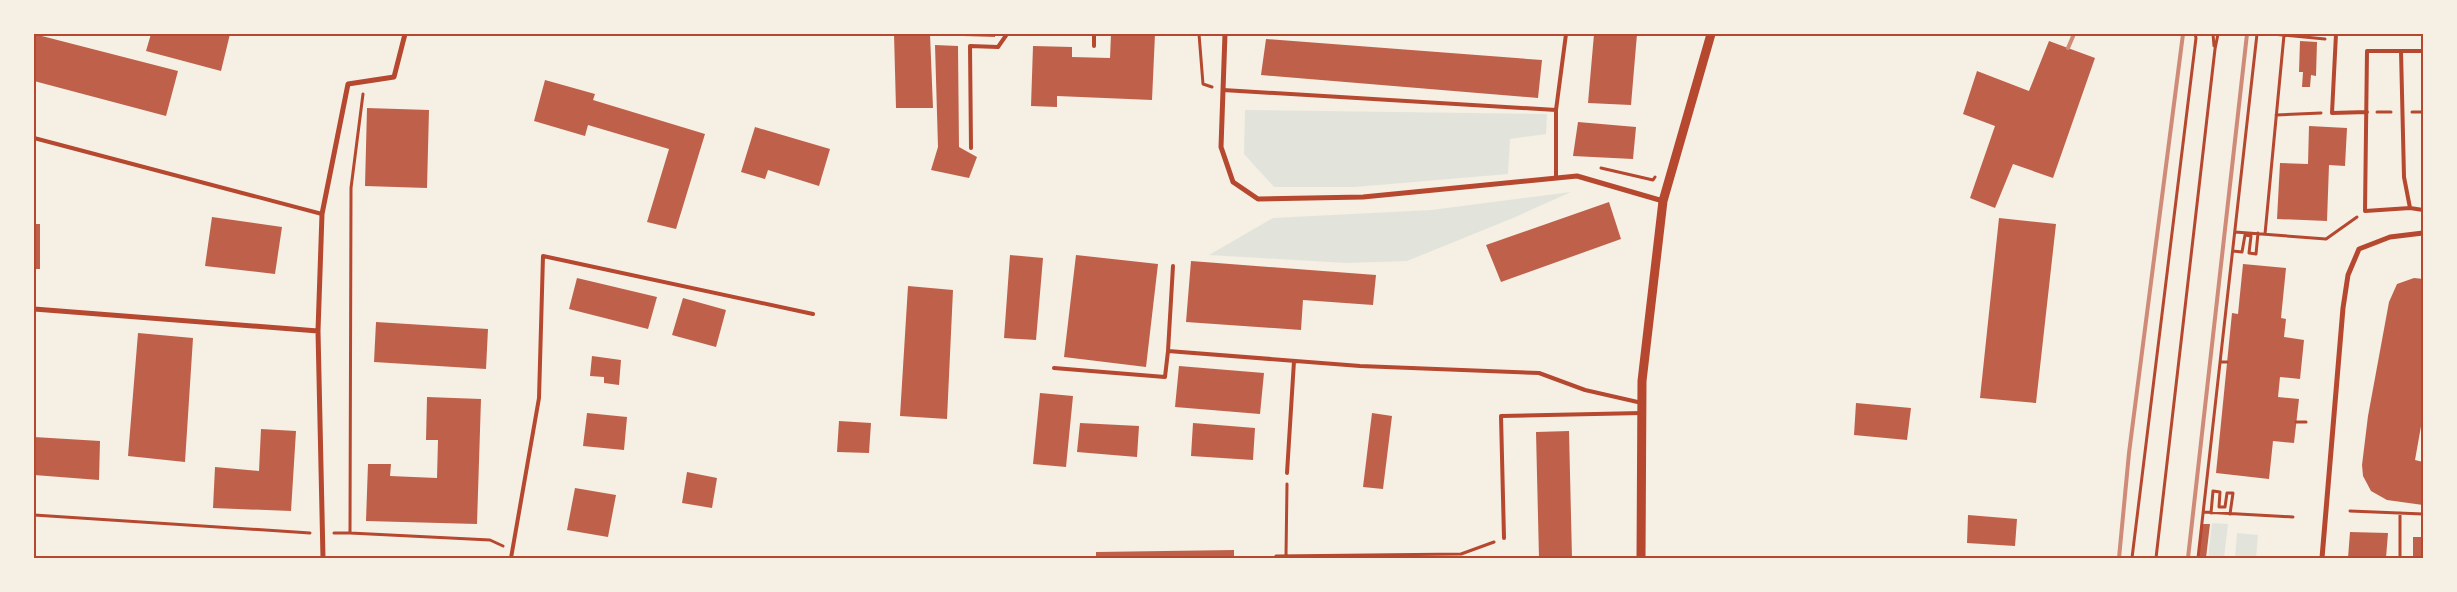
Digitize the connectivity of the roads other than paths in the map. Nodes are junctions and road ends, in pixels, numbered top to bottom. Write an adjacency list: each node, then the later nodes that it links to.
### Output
1 (405, 34): 20 (street)
2 (1007, 34): 15 (lane)
3 (1094, 34): 8 (lane)
4 (1225, 34): 11 (street)
5 (1566, 34): 12 (lane)
6 (1711, 34): 17 (street)
7 (2336, 34): 13 (lane)
8 (1094, 46)
9 (2401, 51): 10 (lane); 13 (lane); 18 (lane)
10 (2423, 51)
11 (1223, 90): 12 (lane); 16 (street)
12 (1556, 110): 16 (lane)
13 (2367, 112): 18 (lane)
14 (34, 138): 20 (lane)
15 (971, 148)
16 (1556, 178): 17 (street)
17 (1663, 201): 29 (street)
18 (2410, 208): 19 (lane)
19 (2423, 210)
20 (322, 214): 25 (street)
21 (2423, 233): 36 (street)
22 (1173, 266): 26 (lane)
23 (34, 309): 25 (street)
24 (813, 314): 34 (lane)
25 (318, 331): 33 (street)
26 (1168, 351): 27 (lane); 28 (lane)
27 (1294, 361): 29 (lane); 31 (lane)
28 (1054, 368)
29 (1642, 403): 30 (street)
30 (1642, 413): 32 (lane); 35 (street)
31 (1287, 473)
32 (1504, 538)
33 (323, 558)
34 (511, 558)
35 (1641, 558)
36 (2322, 558)

